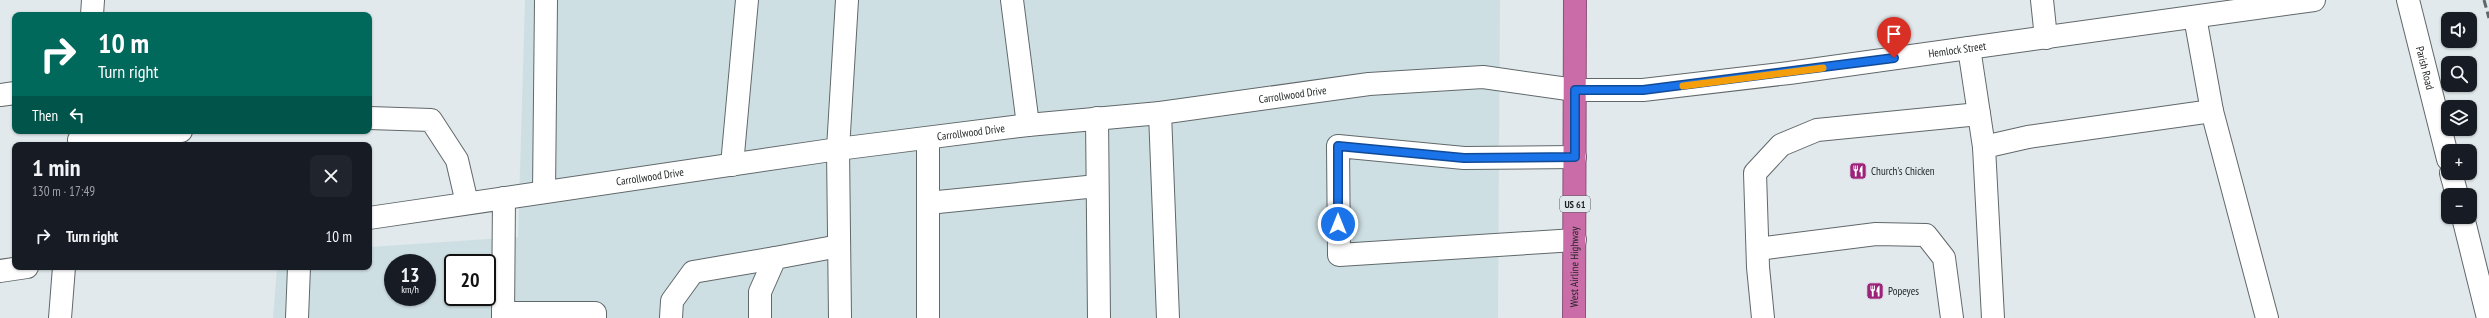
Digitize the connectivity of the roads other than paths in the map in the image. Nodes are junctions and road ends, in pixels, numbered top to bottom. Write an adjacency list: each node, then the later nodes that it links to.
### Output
1 (93, 0): 11 (street)
2 (546, 0): 33 (street)
3 (747, 0): 31 (street)
4 (847, 0): 29 (street)
5 (1012, 0): 23 (street)
6 (1575, 0): 15 (highway, West Airline Highway / US 61)
7 (2042, 0): 13 (street)
8 (2314, 0): 10 (street, Hemlock Street)
9 (2408, 0): 27 (street, Parish Road)
10 (2283, 2): 12 (street, Hemlock Street)
11 (92, 12)
12 (2195, 17): 13 (street, Hemlock Street); 18 (street)
13 (2046, 38): 14 (street, Hemlock Street)
14 (1969, 48): 15 (street, Hemlock Street); 20 (street)
15 (1575, 90): 19 (street, Carrollwood Drive); 30 (highway, West Airline Highway / US 61)
16 (12, 94): 17 (street)
17 (0, 96)
18 (2212, 111): 28 (street); 61 (street)
19 (1160, 113): 22 (street, Carrollwood Drive); 56 (street)
20 (1979, 114): 28 (street); 41 (street)
21 (372, 118): 35 (street)
22 (1097, 118): 23 (street, Carrollwood Drive); 32 (street)
23 (1028, 125): 25 (street, Carrollwood Drive)
24 (143, 134): 26 (street)
25 (928, 138): 29 (street, Carrollwood Drive); 36 (street)
26 (79, 139)
27 (2444, 144)
28 (1984, 148): 60 (street)
29 (838, 149): 31 (street, Carrollwood Drive); 40 (street)
30 (1575, 157): 39 (highway, West Airline Highway / US 61); 39 (street)
31 (732, 165): 33 (street, Carrollwood Drive)
32 (1097, 186): 36 (street); 55 (street)
33 (544, 192): 34 (street, Carrollwood Drive)
34 (504, 198): 35 (street, Carrollwood Drive); 47 (street)
35 (468, 203): 37 (street, Carrollwood Drive)
36 (928, 203): 54 (street)
37 (372, 218)
38 (2465, 224): 62 (street)
39 (1575, 240): 57 (highway, West Airline Highway / US 61)
40 (839, 246): 42 (street); 53 (street)
41 (1758, 249): 58 (street); 59 (street)
42 (775, 258): 51 (street); 52 (street)
43 (12, 269): 46 (street)
44 (64, 270): 48 (street)
45 (299, 270): 49 (street)
46 (0, 271)
47 (503, 315): 50 (street)
48 (60, 318)
49 (297, 318)
50 (595, 318)
51 (671, 318)
52 (760, 318)
53 (840, 318)
54 (928, 318)
55 (1099, 318)
56 (1168, 318)
57 (1574, 318)
58 (1763, 318)
59 (1952, 318)
60 (1993, 318)
61 (2267, 318)
62 (2488, 318)

